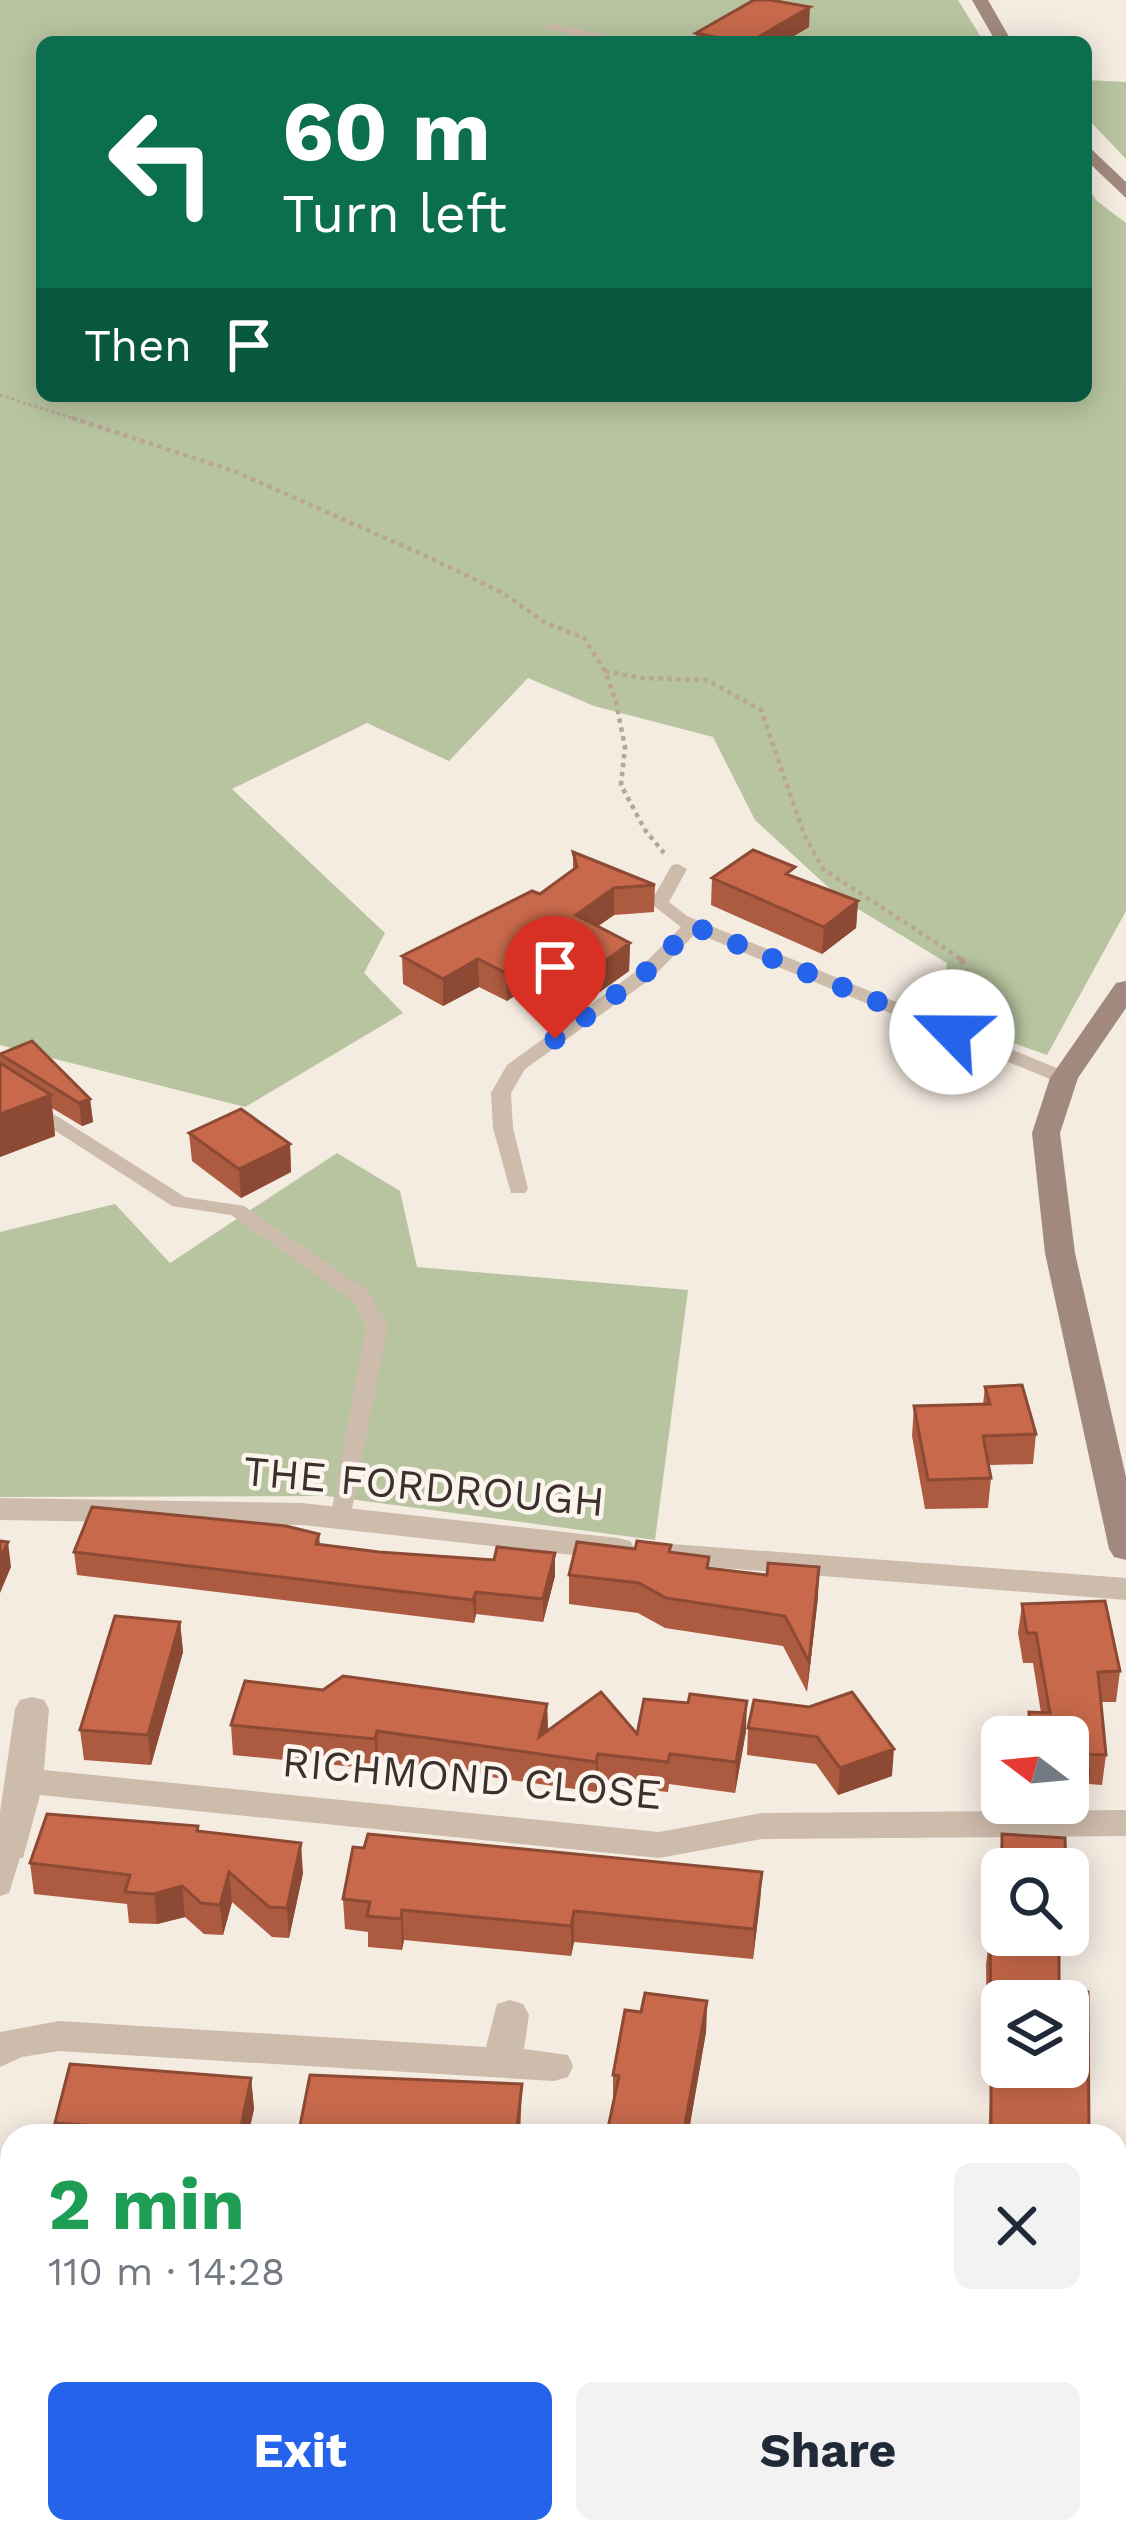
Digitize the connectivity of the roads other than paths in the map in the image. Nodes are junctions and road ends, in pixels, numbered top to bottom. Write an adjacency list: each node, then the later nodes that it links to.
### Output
1 (980, 0): 4 (street)
2 (550, 26): 3 (lane)
3 (596, 36)
4 (1001, 36)
5 (1092, 156): 6 (street)
6 (1126, 193)
7 (678, 869): 8 (lane)
8 (693, 926): 10 (lane); 12 (lane)
9 (1126, 988): 10 (street)
10 (1064, 1078): 15 (street)
11 (0, 1086): 14 (lane)
12 (518, 1189)
13 (0, 1509): 14 (street, THE FORDROUGH)
14 (341, 1519): 16 (street, THE FORDROUGH)
15 (1126, 1549)
16 (1126, 1589)
17 (32, 1709): 18 (street)
18 (26, 1781): 19 (street, RICHMOND CLOSE); 20 (street)
19 (1126, 1823)
20 (10, 1848): 21 (lane)
21 (0, 1886)
22 (510, 2015): 24 (street)
23 (0, 2052): 24 (street)
24 (503, 2063): 25 (street)
25 (554, 2066)

